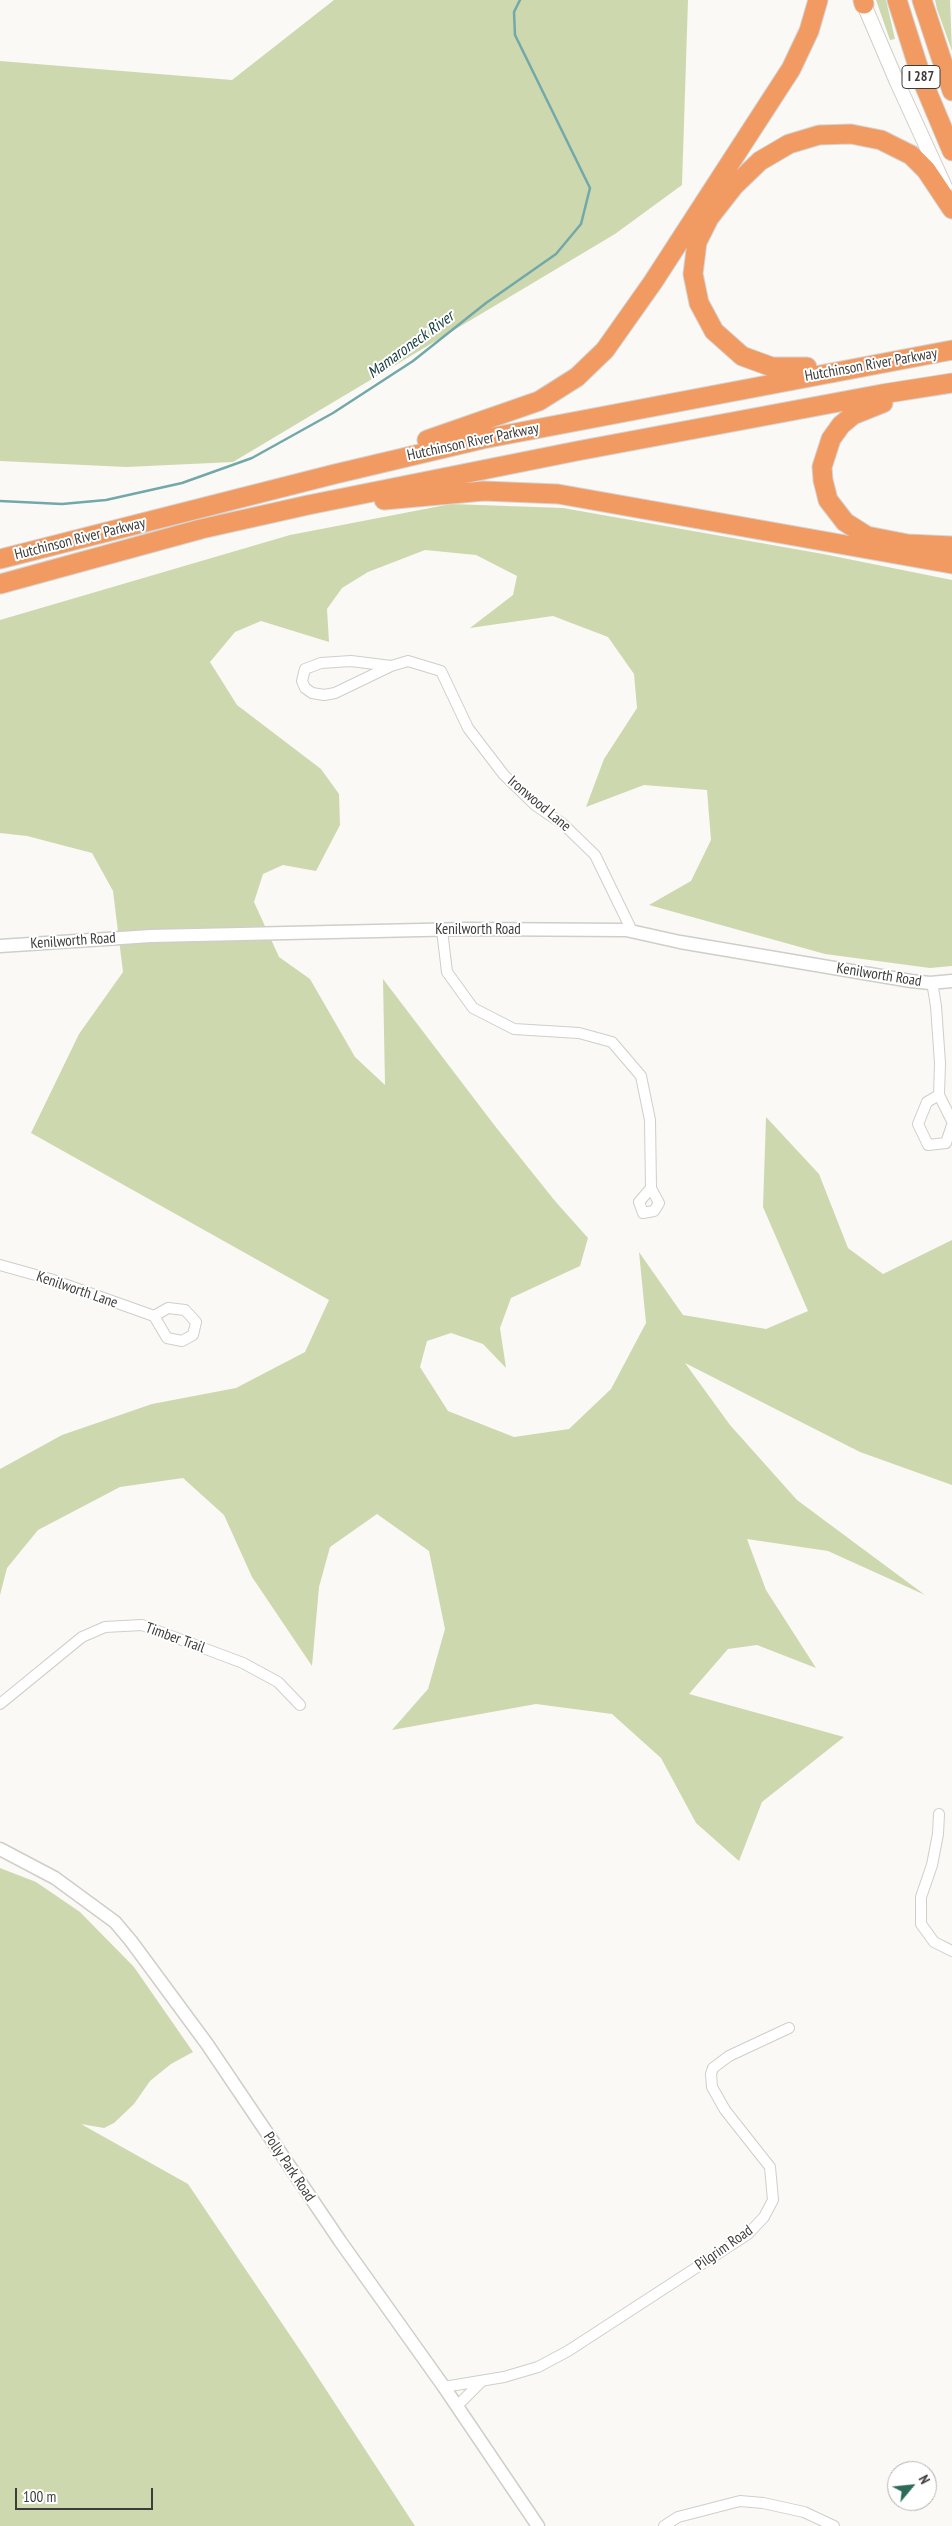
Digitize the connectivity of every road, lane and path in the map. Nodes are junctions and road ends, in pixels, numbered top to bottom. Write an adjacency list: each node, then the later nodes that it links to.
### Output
1 (818, 0): 12 (highway)
2 (897, 0): 6 (highway, I 287)
3 (922, 0): 5 (highway, I 287)
4 (863, 1): 7 (main road)
5 (952, 91)
6 (952, 151)
7 (952, 200)
8 (952, 209): 10 (highway)
9 (952, 350): 10 (highway, Hutchinson River Parkway)
10 (901, 360): 12 (highway, Hutchinson River Parkway)
11 (952, 384): 13 (highway, Hutchinson River Parkway); 14 (highway)
12 (302, 482): 15 (highway, Hutchinson River Parkway)
13 (308, 505): 16 (highway); 17 (highway, Hutchinson River Parkway)
14 (952, 546)
15 (0, 560)
16 (952, 564)
17 (0, 584)
18 (391, 666): 18 (street, Ironwood Lane); 20 (street, Ironwood Lane)
19 (442, 930): 20 (street, Kenilworth Road); 21 (street, Kenilworth Road); 26 (street)
20 (632, 931): 23 (street, Kenilworth Road)
21 (0, 946)
22 (952, 981): 23 (street, Kenilworth Road)
23 (930, 983): 24 (street)
24 (939, 1094): 25 (street); 25 (street)
25 (952, 1123)
26 (651, 1188)
27 (0, 1265): 28 (street, Kenilworth Lane)
28 (154, 1316)
29 (0, 1704): 30 (street, Timber Trail)
30 (300, 1705)
31 (938, 1814): 33 (street)
32 (0, 1848): 36 (street, Polly Park Road)
33 (952, 1951)
34 (789, 2028): 35 (street, Pilgrim Road)
35 (482, 2380): 36 (street, Pilgrim Road); 37 (street)
36 (444, 2387): 37 (street, Polly Park Road)
37 (457, 2406): 38 (street, Polly Park Road)
38 (538, 2526)
39 (664, 2526): 40 (street)
40 (834, 2526)

